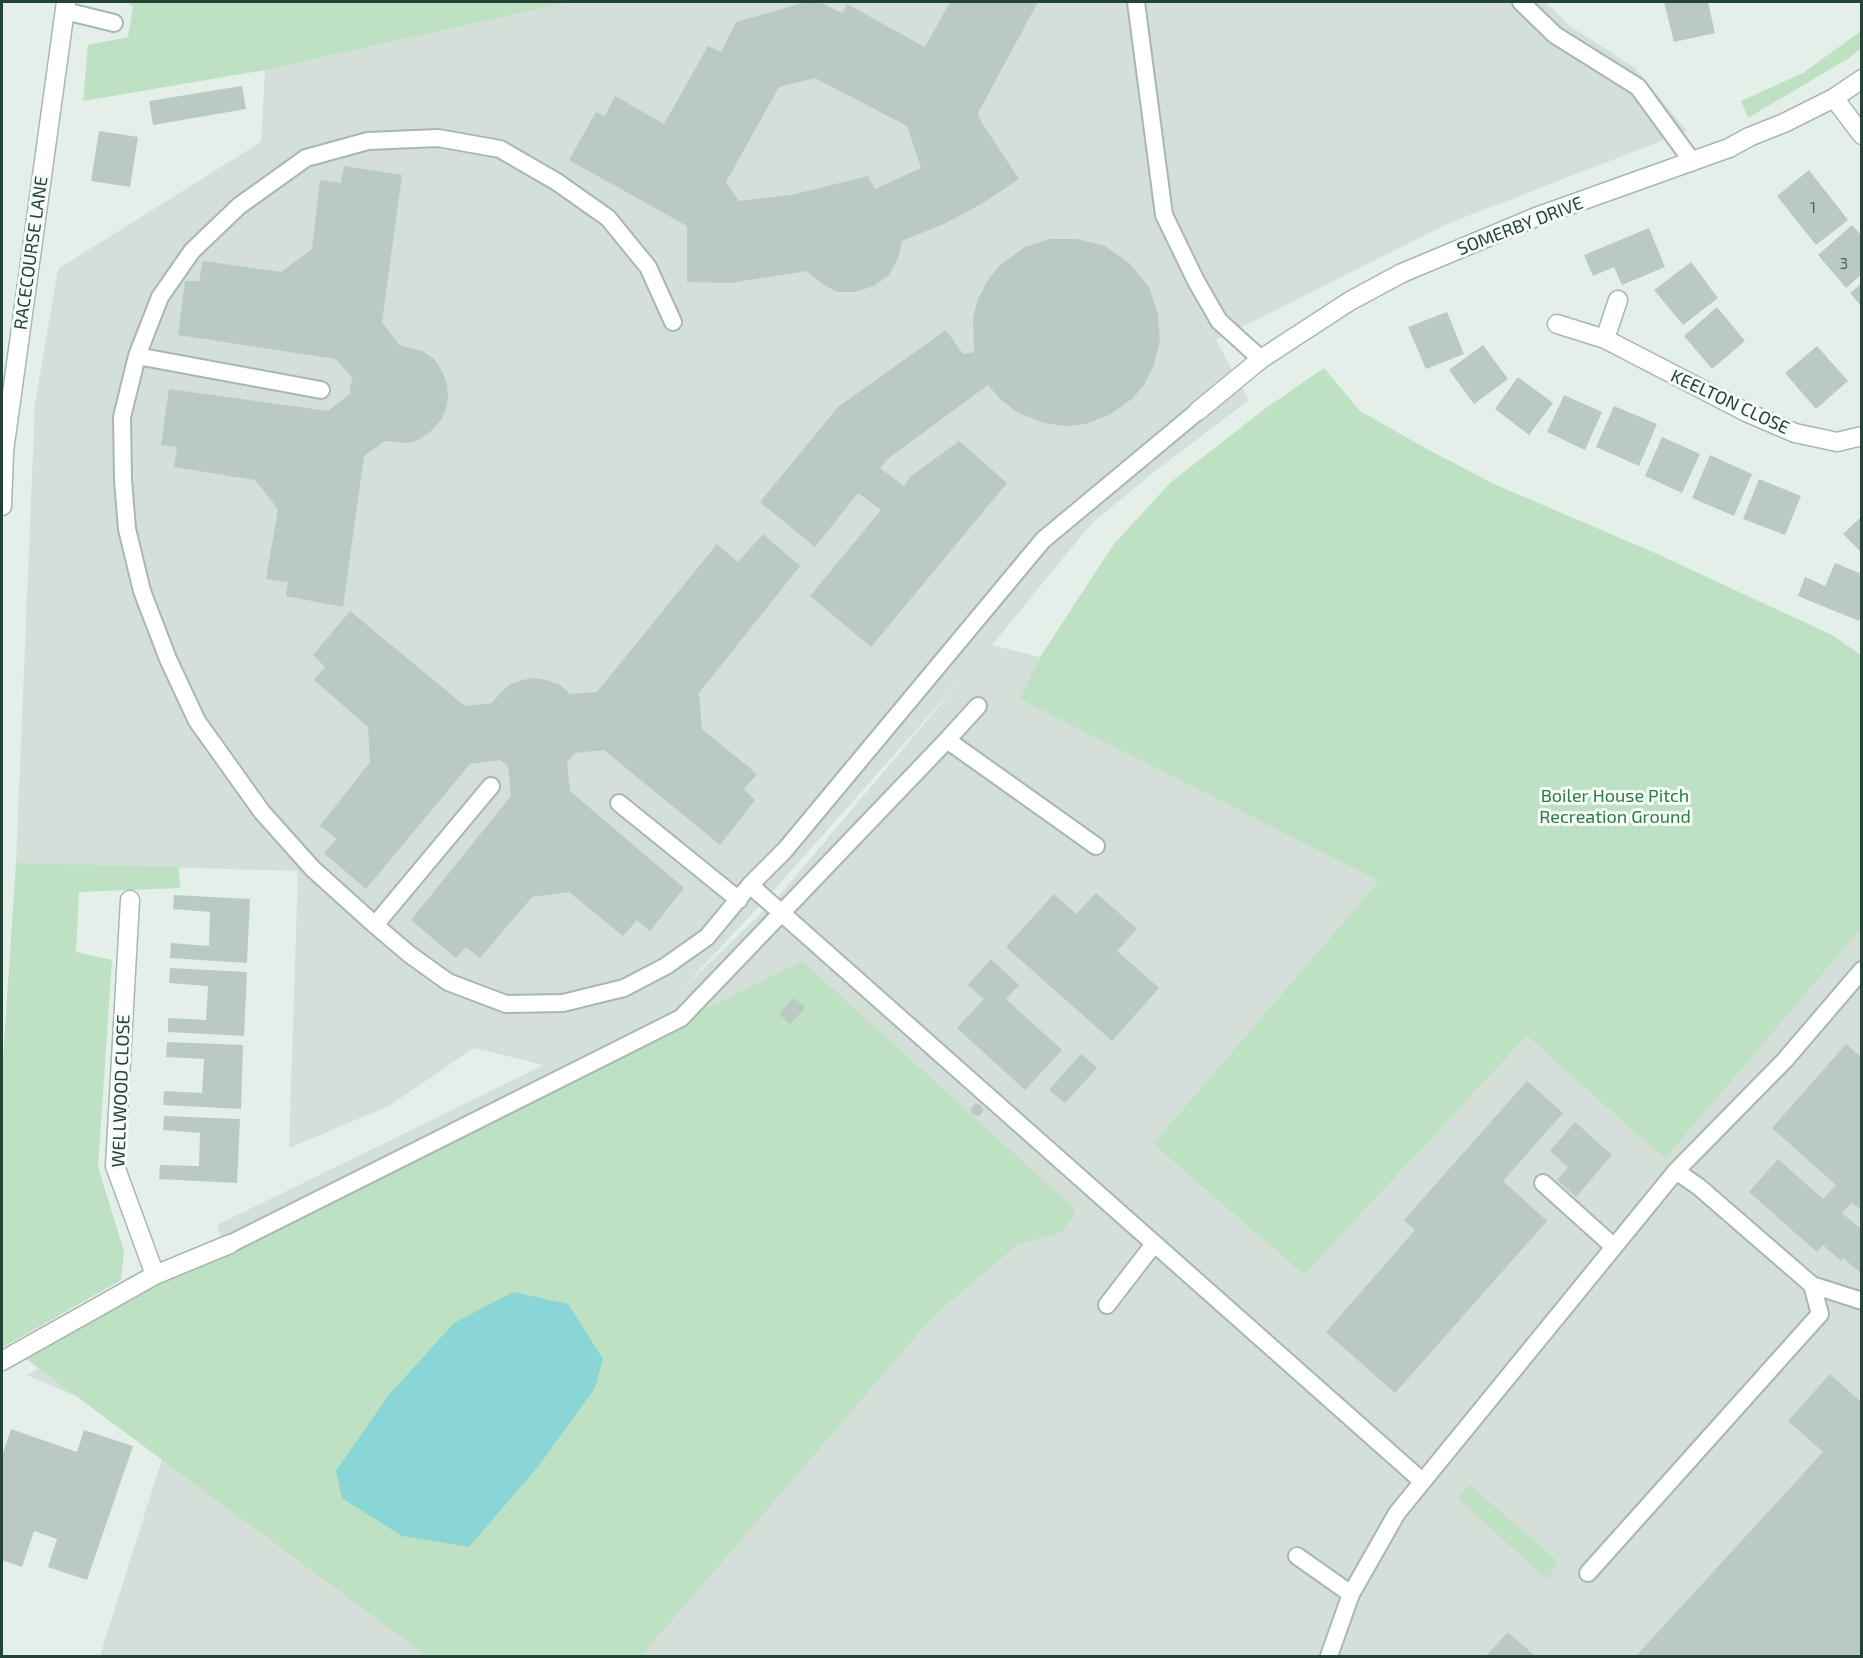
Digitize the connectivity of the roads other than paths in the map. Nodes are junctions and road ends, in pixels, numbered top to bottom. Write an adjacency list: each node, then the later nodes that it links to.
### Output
1 (1136, 2): 14 (lane)
2 (1521, 2): 8 (lane)
3 (66, 6): 4 (lane); 18 (street, RACECOURSE LANE)
4 (114, 23)
5 (1862, 79): 6 (street, SOMERBY DRIVE)
6 (1834, 98): 7 (street); 8 (street, SOMERBY DRIVE)
7 (1862, 135)
8 (1692, 161): 14 (street, SOMERBY DRIVE)
9 (1618, 300): 12 (street)
10 (673, 322): 13 (lane)
11 (1557, 324): 12 (street, KEELTON CLOSE)
12 (1605, 339): 17 (street, KEELTON CLOSE)
13 (137, 356): 15 (lane); 28 (lane)
14 (1261, 359): 16 (street, SOMERBY DRIVE)
15 (321, 390)
16 (1198, 411): 24 (lane)
17 (1862, 436)
18 (2, 506)
19 (978, 705): 20 (lane)
20 (948, 740): 23 (lane); 27 (lane)
21 (491, 786): 28 (lane)
22 (619, 803): 26 (lane)
23 (1096, 846)
24 (750, 885): 26 (lane); 27 (lane)
25 (130, 900): 35 (street, WELLWOOD CLOSE)
26 (738, 900): 28 (lane)
27 (782, 914): 32 (lane); 33 (lane)
28 (375, 926)
29 (1862, 970): 30 (lane)
30 (1676, 1171): 34 (lane); 36 (lane)
31 (1543, 1183): 34 (lane)
32 (230, 1244): 35 (street)
33 (1154, 1244): 38 (lane); 40 (lane)
34 (1613, 1246): 40 (lane)
35 (155, 1275): 39 (street)
36 (1812, 1285): 37 (lane); 42 (lane)
37 (1862, 1301)
38 (1107, 1305)
39 (2, 1361)
40 (1422, 1481): 43 (lane)
41 (1297, 1556): 43 (lane)
42 (1588, 1573)
43 (1351, 1594): 44 (lane)
44 (1329, 1656)

